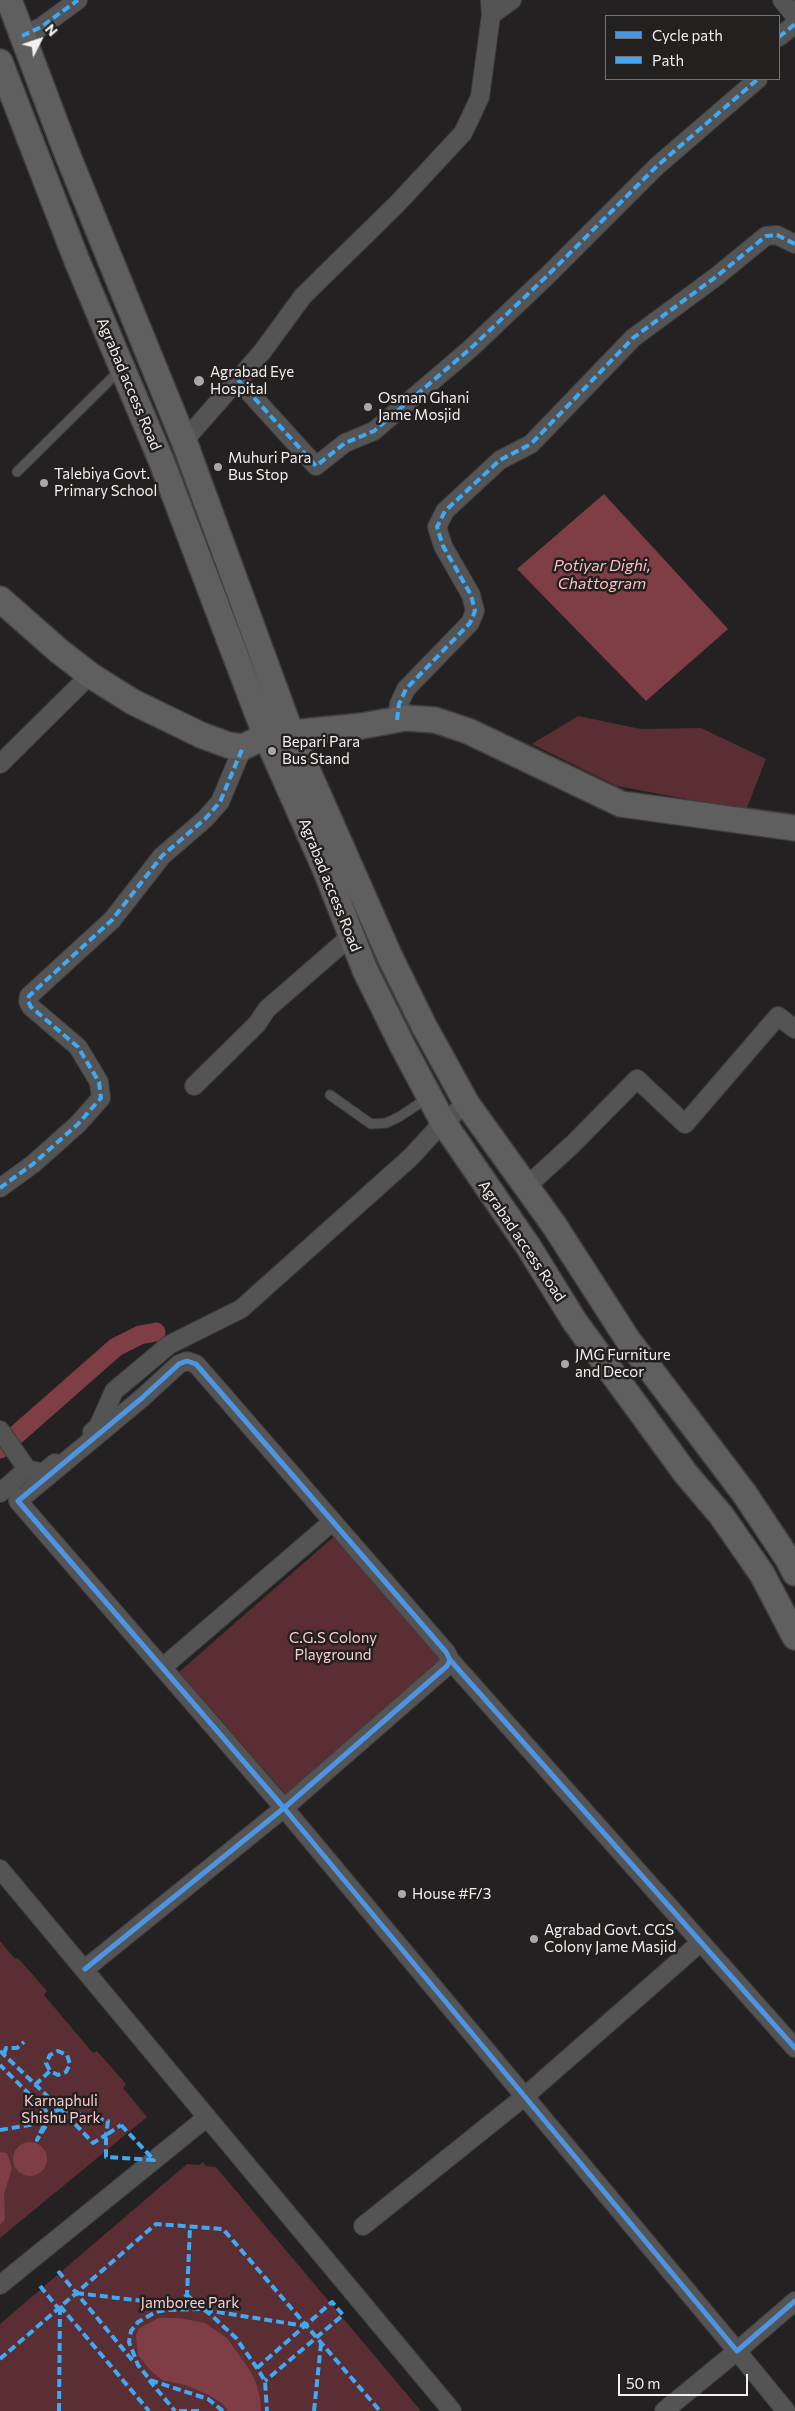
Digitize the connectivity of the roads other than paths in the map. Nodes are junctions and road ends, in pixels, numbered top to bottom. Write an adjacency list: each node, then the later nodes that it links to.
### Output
1 (9, 0): 8 (main road, Agrabad access Road)
2 (78, 0): 8 (street)
3 (512, 0): 5 (street)
4 (782, 0): 6 (street)
5 (491, 7): 14 (street)
6 (795, 16)
7 (795, 24): 9 (street)
8 (22, 36): 15 (main road, Agrabad access Road)
9 (780, 36)
10 (0, 62): 13 (main road, Agrabad access Road)
11 (757, 80): 14 (street)
12 (795, 244): 19 (street)
13 (122, 368): 16 (lane); 21 (main road, Agrabad access Road)
14 (238, 380): 15 (street)
15 (184, 440): 20 (main road, Agrabad access Road)
16 (17, 472)
17 (0, 599): 18 (main road)
18 (90, 675): 22 (main road); 23 (street)
19 (397, 720): 20 (main road); 24 (main road)
20 (291, 733): 30 (main road, Agrabad access Road)
21 (266, 736): 22 (main road); 25 (main road, Agrabad access Road)
22 (243, 747): 33 (street)
23 (0, 764)
24 (795, 828)
25 (351, 936): 27 (street); 29 (main road, Agrabad access Road)
26 (795, 1028): 32 (street)
27 (194, 1086)
28 (330, 1095): 29 (lane)
29 (430, 1097): 31 (main road, Agrabad access Road)
30 (467, 1104): 31 (street); 32 (main road, Agrabad access Road)
31 (443, 1122): 35 (street); 39 (main road, Agrabad access Road)
32 (527, 1186): 38 (main road, Agrabad access Road)
33 (0, 1188)
34 (4, 1435): 35 (street)
35 (25, 1465): 36 (street)
36 (0, 1493)
37 (332, 1522): 40 (street); 41 (street); 41 (street)
38 (795, 1572)
39 (795, 1637)
40 (450, 1660): 42 (street); 44 (street)
41 (162, 1667): 42 (street)
42 (284, 1808): 45 (street); 47 (street)
43 (0, 1868): 45 (street)
44 (701, 1942): 46 (street); 47 (street)
45 (85, 1969): 48 (street)
46 (795, 2048)
47 (524, 2097): 49 (street); 52 (street)
48 (206, 2118): 50 (street); 53 (street)
49 (362, 2226)
50 (0, 2286)
51 (795, 2301): 52 (street)
52 (737, 2351): 54 (street); 55 (street)
53 (452, 2411)
54 (664, 2411)
55 (786, 2411)

